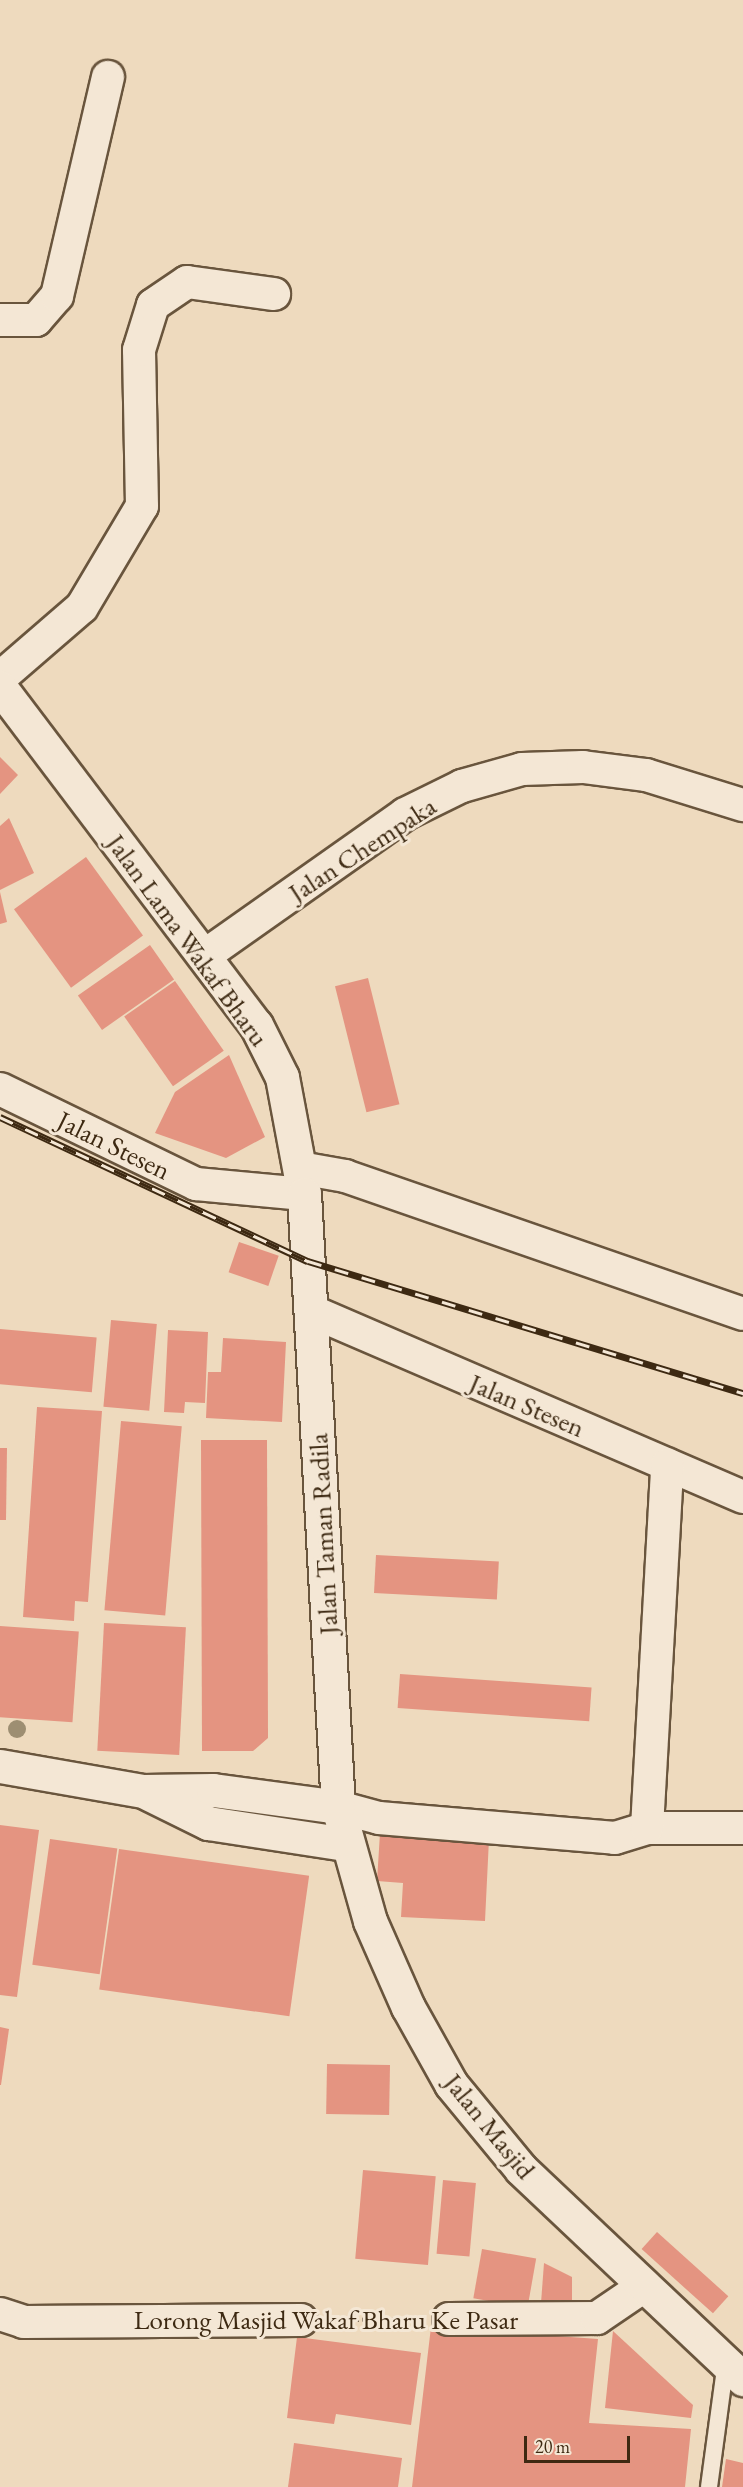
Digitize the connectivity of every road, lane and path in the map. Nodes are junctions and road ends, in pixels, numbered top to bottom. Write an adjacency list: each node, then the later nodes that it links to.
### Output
1 (108, 77): 3 (street)
2 (274, 294): 4 (street)
3 (0, 320)
4 (0, 678)
5 (0, 687): 7 (street, Jalan Lama Wakaf Bharu)
6 (743, 805): 7 (street, Jalan Chempaka)
7 (204, 956): 9 (street, Jalan Lama Wakaf Bharu)
8 (0, 1089): 9 (street, Jalan Stesen)
9 (302, 1181): 10 (street, Jalan Lama Wakaf Bharu); 12 (street, Jalan Stesen)
10 (308, 1261): 11 (street, Jalan Taman Radila)
11 (311, 1311): 13 (street, Jalan Stesen); 17 (street, Jalan Taman Radila)
12 (743, 1314)
13 (667, 1465): 14 (street, Jalan Stesen); 18 (street)
14 (743, 1497)
15 (0, 1766): 16 (street)
16 (143, 1791): 17 (street); 20 (street)
17 (338, 1807): 18 (street); 20 (street, Jalan Masjid)
18 (647, 1827): 19 (street)
19 (743, 1828)
20 (346, 1844): 21 (street, Jalan Masjid)
21 (644, 2286): 23 (street, Lorong Masjid Wakaf Bharu Ke Pasar); 25 (street, Jalan Masjid)
22 (0, 2313): 24 (street, Lorong Masjid Wakaf Bharu Ke Pasar)
23 (449, 2319): 24 (path, Lorong Masjid Wakaf Bharu Ke Pasar)
24 (301, 2320)
25 (734, 2371): 26 (lane)
26 (710, 2487)

